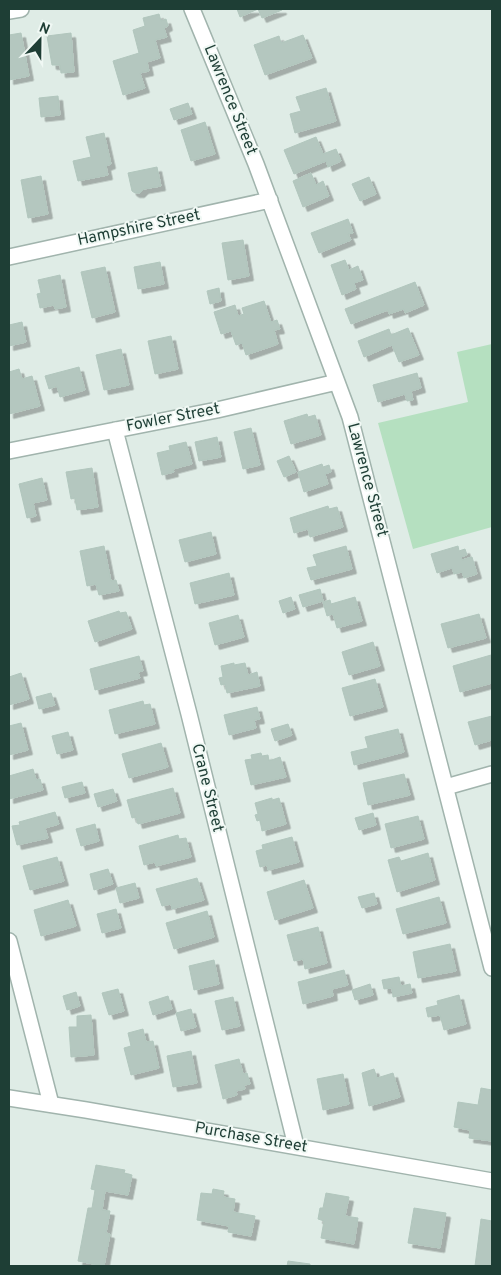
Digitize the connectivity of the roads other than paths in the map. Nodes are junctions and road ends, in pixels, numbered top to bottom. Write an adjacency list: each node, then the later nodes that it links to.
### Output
1 (21, 9): 3 (street)
2 (192, 9): 4 (street, Lawrence Street)
3 (9, 11)
4 (270, 200): 5 (street, Hampshire Street); 6 (street, Lawrence Street)
5 (9, 257)
6 (337, 382): 7 (street, Fowler Street); 10 (street, Lawrence Street)
7 (115, 430): 8 (street, Fowler Street); 15 (street, Crane Street)
8 (9, 451)
9 (492, 774): 10 (street)
10 (446, 787): 12 (street, Lawrence Street)
11 (9, 942): 14 (street)
12 (492, 968)
13 (9, 1098): 14 (street, Purchase Street)
14 (51, 1104): 15 (street, Purchase Street)
15 (296, 1146): 16 (street, Purchase Street)
16 (492, 1181)

